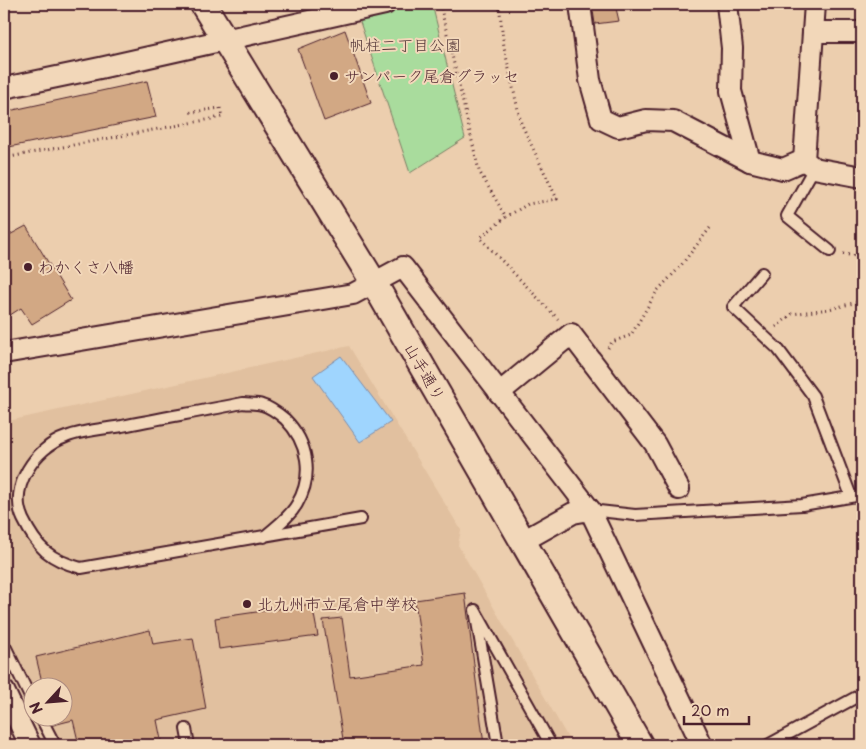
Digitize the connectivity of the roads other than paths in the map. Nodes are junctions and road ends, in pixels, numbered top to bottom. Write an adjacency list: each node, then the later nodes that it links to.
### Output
1 (203, 4): 8 (street, 山手通り)
2 (580, 4): 10 (street)
3 (727, 4): 10 (street)
4 (815, 4): 6 (street)
5 (372, 5): 8 (street)
6 (814, 32): 7 (street); 11 (street)
7 (862, 32)
8 (225, 39): 9 (street); 15 (street, 山手通り)
9 (4, 88)
10 (750, 161): 11 (street)
11 (809, 164): 12 (street); 13 (lane)
12 (862, 177)
13 (830, 251)
14 (762, 273): 20 (lane)
15 (374, 283): 16 (street); 17 (street); 24 (street, 山手通り)
16 (4, 353)
17 (499, 393): 18 (street); 21 (street)
18 (678, 489)
19 (862, 495): 20 (lane)
20 (851, 496): 21 (lane)
21 (590, 510): 24 (street); 37 (street)
22 (361, 520): 23 (lane)
23 (264, 537): 23 (lane)
24 (523, 541): 36 (street, 山手通り)
25 (4, 648): 26 (lane)
26 (22, 681)
27 (4, 690): 31 (street)
28 (862, 694): 38 (lane)
29 (45, 726): 32 (lane)
30 (186, 728): 33 (lane)
31 (30, 745)
32 (55, 745)
33 (190, 745)
34 (498, 745): 35 (lane)
35 (551, 745)
36 (640, 745)
37 (702, 745)
38 (768, 745)

